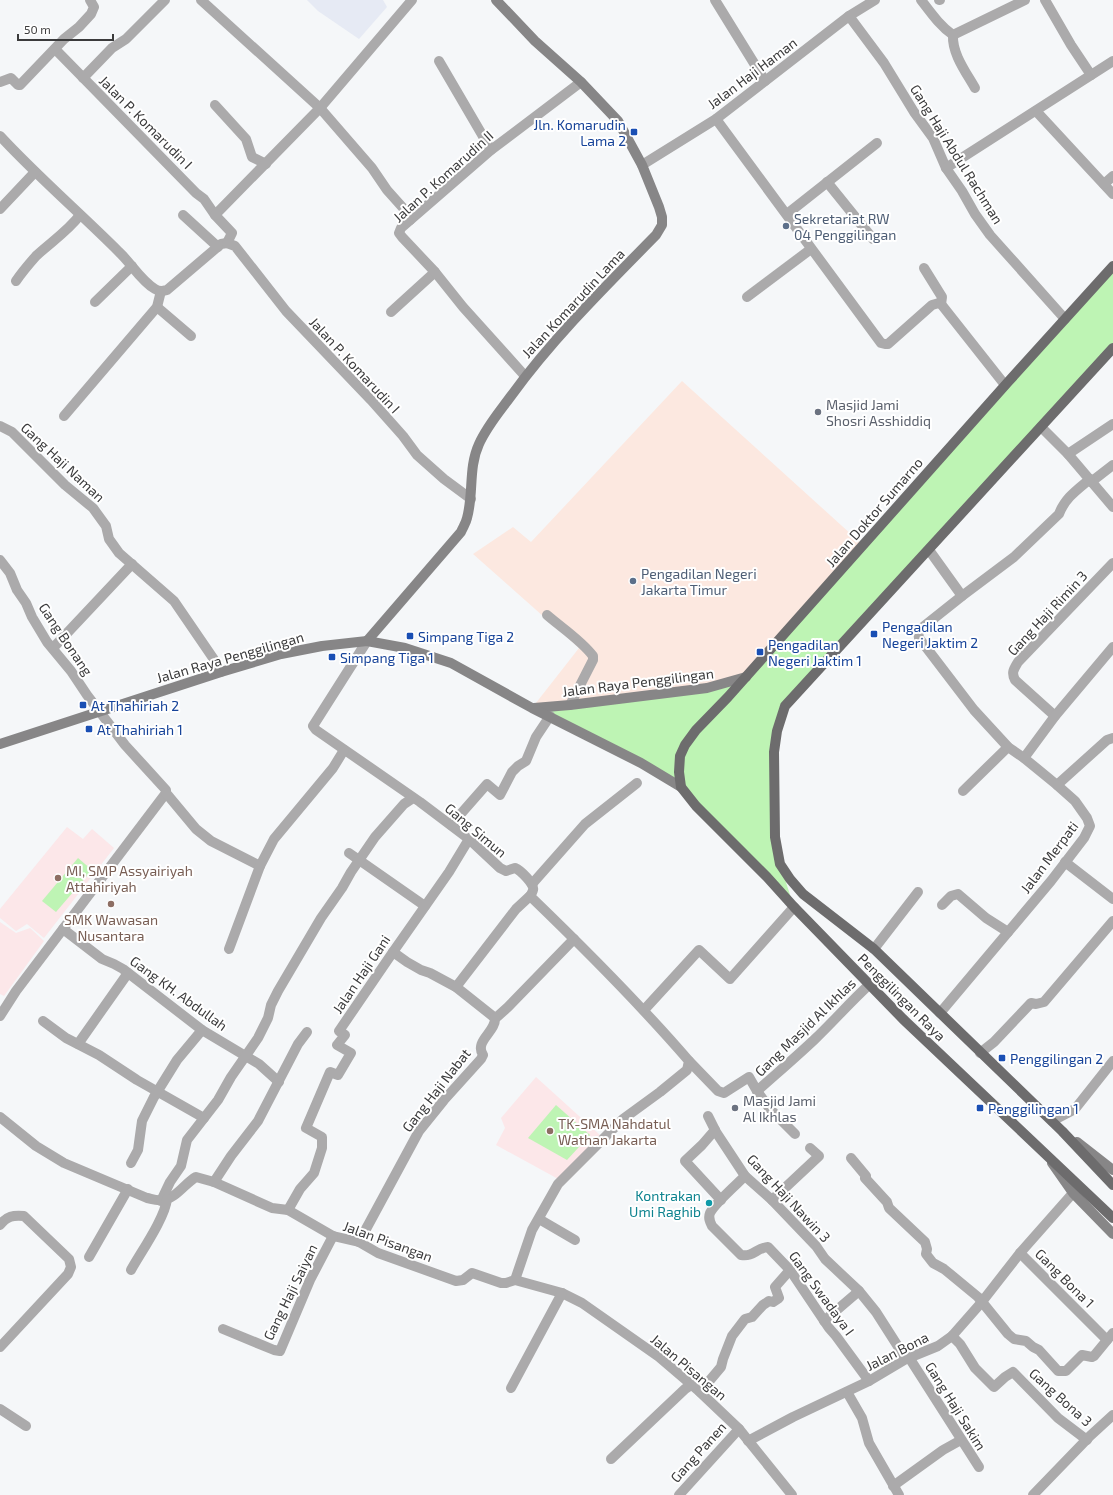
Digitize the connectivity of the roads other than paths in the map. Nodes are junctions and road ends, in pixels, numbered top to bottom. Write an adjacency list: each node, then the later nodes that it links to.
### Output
1 (90, 0): 13 (street)
2 (165, 0): 17 (street)
3 (201, 0): 23 (street)
4 (412, 0): 23 (street)
5 (496, 0): 20 (street, Jalan Komarudin Lama)
6 (715, 0): 18 (street)
7 (875, 0): 11 (street, Jalan Haji Haman)
8 (921, 0): 12 (street)
9 (1026, 0): 12 (street)
10 (1045, 0): 16 (street)
11 (849, 16): 18 (street, Jalan Haji Haman); 31 (street, Gang Haji Abdul Rachman)
12 (953, 35): 21 (street)
13 (56, 49): 17 (street, Jalan P. Komarudin I); 19 (street)
14 (439, 61): 28 (street)
15 (1113, 61): 16 (street)
16 (1091, 75): 24 (street)
17 (83, 78): 41 (street, Jalan P. Komarudin I)
18 (765, 81): 25 (street, Jalan Haji Haman)
19 (0, 82)
20 (581, 82): 28 (street, Jalan P. Komarudin II); 30 (street, Jalan Komarudin Lama)
21 (975, 88)
22 (215, 105): 29 (street)
23 (320, 108): 29 (street); 42 (street)
24 (1036, 111): 31 (street); 35 (street)
25 (716, 118): 30 (street, Jalan Haji Haman); 38 (street)
26 (0, 136): 32 (street)
27 (877, 143): 34 (street)
28 (491, 150): 42 (street, Jalan P. Komarudin II)
29 (266, 164): 41 (street)
30 (642, 165): 60 (street, Jalan Komarudin Lama)
31 (946, 168): 57 (street, Gang Haji Abdul Rachman)
32 (35, 172): 37 (street); 39 (street)
33 (1113, 176): 35 (street)
34 (827, 182): 38 (street); 43 (street)
35 (1104, 184): 36 (street)
36 (1113, 194)
37 (0, 209)
38 (786, 214): 45 (street)
39 (80, 215): 46 (street); 50 (street)
40 (183, 215): 44 (street, Jalan P. Komarudin I)
41 (215, 215): 44 (street, Jalan P. Komarudin I)
42 (410, 220): 49 (street, Jalan P. Komarudin II)
43 (874, 239)
44 (223, 245): 51 (street); 69 (street, Jalan P. Komarudin I)
45 (811, 249): 52 (street); 54 (street)
46 (132, 266): 51 (street); 53 (street)
47 (1113, 266): 57 (main road, Jalan Doktor Sumarno)
48 (924, 268): 54 (street)
49 (435, 272): 56 (street); 60 (street, Jalan P. Komarudin II)
50 (16, 281)
51 (161, 291): 55 (street)
52 (747, 297)
53 (96, 302)
54 (941, 304): 61 (street)
55 (157, 307): 58 (street); 62 (street)
56 (391, 312)
57 (1065, 320): 61 (main road, Jalan Doktor Sumarno)
58 (191, 336)
59 (1113, 348): 65 (main road)
60 (525, 376): 69 (street, Jalan Komarudin Lama)
61 (1005, 385): 81 (main road, Jalan Doktor Sumarno)
62 (64, 416)
63 (1113, 424): 66 (street)
64 (0, 426): 74 (street, Gang Haji Naman)
65 (1042, 427): 66 (street); 71 (main road)
66 (1068, 454): 68 (street)
67 (1113, 466): 68 (street)
68 (1090, 481): 70 (street); 75 (street)
69 (471, 498): 77 (street, Jalan Komarudin Lama)
70 (1111, 501)
71 (929, 550): 75 (street); 116 (main road, Penggilingan Raya)
72 (0, 560): 79 (street, Gang Bonang)
73 (1113, 563): 86 (street, Gang Haji Rimin 3)
74 (132, 564): 79 (street); 80 (street, Gang Haji Naman)
75 (962, 596): 89 (street, Jalan Merpati)
76 (547, 615): 82 (street)
77 (367, 641): 80 (street, Jalan Raya Penggilingan); 83 (street, Jalan Raya Penggilingan); 90 (street, Gang Simun)
78 (1113, 646): 86 (street)
79 (53, 648): 84 (street, Gang Bonang)
80 (221, 672): 84 (street, Jalan Raya Penggilingan)
81 (746, 676): 82 (street, Jalan Raya Penggilingan); 94 (main road, Jalan Doktor Sumarno)
82 (570, 705): 83 (street, Jalan Raya Penggilingan)
83 (532, 708): 85 (street, Jalan Raya Penggilingan)
84 (100, 712): 88 (street, Jalan Raya Penggilingan); 96 (street, Gang Bonang)
85 (550, 716): 94 (street, Jalan Raya Penggilingan); 98 (street)
86 (1055, 716): 91 (street)
87 (1113, 738): 93 (street)
88 (0, 744)
89 (1008, 747): 91 (street, Jalan Merpati); 95 (street)
90 (344, 750): 97 (street, Gang Simun); 103 (street)
91 (1024, 758): 93 (street, Jalan Merpati)
92 (637, 783): 104 (street)
93 (1057, 785): 102 (street, Jalan Merpati)
94 (682, 786): 110 (main road, Penggilingan Raya)
95 (963, 792)
96 (166, 793): 103 (street, Gang Bonang); 112 (street)
97 (413, 798): 98 (street, Gang Simun); 101 (street)
98 (450, 825): 99 (street, Gang Simun)
99 (469, 839): 104 (street, Gang Simun); 109 (street, Jalan Haji Gani)
100 (350, 853): 101 (street)
101 (359, 860): 109 (street); 130 (street)
102 (1065, 862): 107 (street); 113 (street, Jalan Merpati)
103 (260, 866): 115 (street)
104 (532, 884): 106 (street)
105 (918, 892): 116 (street)
106 (530, 896): 114 (street); 120 (street)
107 (1113, 899)
108 (942, 905): 113 (street)
109 (425, 906): 117 (street, Jalan Haji Gani)
110 (794, 907): 119 (main road, Penggilingan Raya); 121 (street)
111 (1113, 921): 129 (street)
112 (63, 929): 118 (street, Gang KH. Abdullah); 123 (street)
113 (1008, 932): 122 (street, Jalan Merpati)
114 (574, 939): 121 (street); 124 (street)
115 (228, 949)
116 (874, 949): 122 (main road, Penggilingan Raya)
117 (393, 952): 120 (street); 156 (street, Jalan Haji Gani)
118 (128, 973): 126 (street, Gang KH. Abdullah); 128 (street)
119 (870, 984): 135 (street, Gang Masjid Al Ikhlas); 144 (main road, Penggilingan Raya)
120 (456, 988): 124 (street)
121 (644, 1010): 131 (street)
122 (940, 1013): 129 (main road, Penggilingan Raya)
123 (0, 1016)
124 (495, 1018): 163 (street, Gang Haji Nabat)
125 (43, 1021): 128 (street)
126 (202, 1030): 130 (street, Gang KH. Abdullah); 134 (street)
127 (307, 1032): 133 (street)
128 (78, 1044): 134 (street)
129 (980, 1053): 139 (main road, Penggilingan Raya)
130 (245, 1056): 133 (street, Gang KH. Abdullah); 138 (street)
131 (686, 1057): 135 (street, Gang Masjid Al Ikhlas); 158 (street)
132 (1113, 1061): 139 (street)
133 (278, 1082): 149 (street)
134 (158, 1091): 138 (street); 146 (street)
135 (757, 1091): 142 (street)
136 (708, 1116): 140 (street, Gang Haji Nawin 3)
137 (0, 1117): 151 (street)
138 (204, 1118): 153 (street)
139 (1052, 1121): 141 (main road, Penggilingan Raya)
140 (715, 1130): 148 (street, Gang Haji Nawin 3); 154 (street)
141 (1062, 1131): 147 (street); 150 (main road, Penggilingan Raya)
142 (795, 1134)
143 (810, 1148): 155 (street)
144 (1045, 1153): 152 (street); 157 (main road, Penggilingan Raya)
145 (851, 1158): 171 (street)
146 (130, 1163)
147 (1113, 1170)
148 (745, 1176): 154 (street); 155 (street, Gang Haji Nawin 3)
149 (214, 1182): 153 (street, Jalan Pisangan); 156 (street, Jalan Pisangan)
150 (1113, 1185)
151 (128, 1189): 153 (street); 165 (street)
152 (1073, 1193): 160 (street); 164 (street, Jalan Bona)
153 (164, 1200): 166 (street)
154 (721, 1200): 167 (street, Gang Swadaya I)
155 (772, 1200): 169 (street, Gang Haji Nawin 3)
156 (288, 1210): 161 (street, Jalan Pisangan)
157 (1113, 1218)
158 (539, 1220): 162 (street); 168 (street)
159 (0, 1225): 176 (street)
160 (1113, 1234)
161 (333, 1236): 163 (street, Jalan Pisangan); 173 (street, Gang Haji Saiyan)
162 (575, 1240)
163 (359, 1242): 168 (street, Jalan Pisangan)
164 (1020, 1253): 171 (street, Jalan Bona); 175 (street, Gang Bona 1)
165 (89, 1257)
166 (131, 1270)
167 (790, 1270): 172 (street, Gang Swadaya I); 181 (street)
168 (515, 1280): 170 (street, Jalan Pisangan)
169 (859, 1292): 172 (street); 177 (street, Gang Haji Nawin 3)
170 (562, 1293): 179 (street, Jalan Pisangan); 180 (street)
171 (981, 1304): 174 (street, Jalan Bona); 175 (street)
172 (824, 1321): 178 (street, Gang Swadaya I)
173 (223, 1329)
174 (952, 1336): 177 (street, Jalan Bona); 188 (street, Gang Bona 3)
175 (1110, 1337)
176 (0, 1347)
177 (908, 1359): 178 (street, Jalan Bona); 187 (street, Gang Haji Sakim)
178 (869, 1381): 182 (street, Jalan Bona)
179 (691, 1385): 181 (street, Jalan Pisangan); 190 (street)
180 (511, 1388)
181 (700, 1392): 186 (street, Jalan Pisangan)
182 (847, 1392): 189 (street, Jalan Bona); 192 (street)
183 (0, 1409): 185 (street)
184 (1113, 1415): 188 (street)
185 (26, 1426)
186 (738, 1429): 189 (street, Jalan Pisangan); 193 (street, Gang Panen)
187 (961, 1440): 191 (street, Gang Haji Sakim); 192 (street)
188 (1086, 1440): 196 (street)
189 (748, 1441): 194 (street)
190 (611, 1459)
191 (979, 1467)
192 (893, 1486): 195 (street)
193 (679, 1495)
194 (792, 1495)
195 (899, 1495)
196 (1033, 1495)

